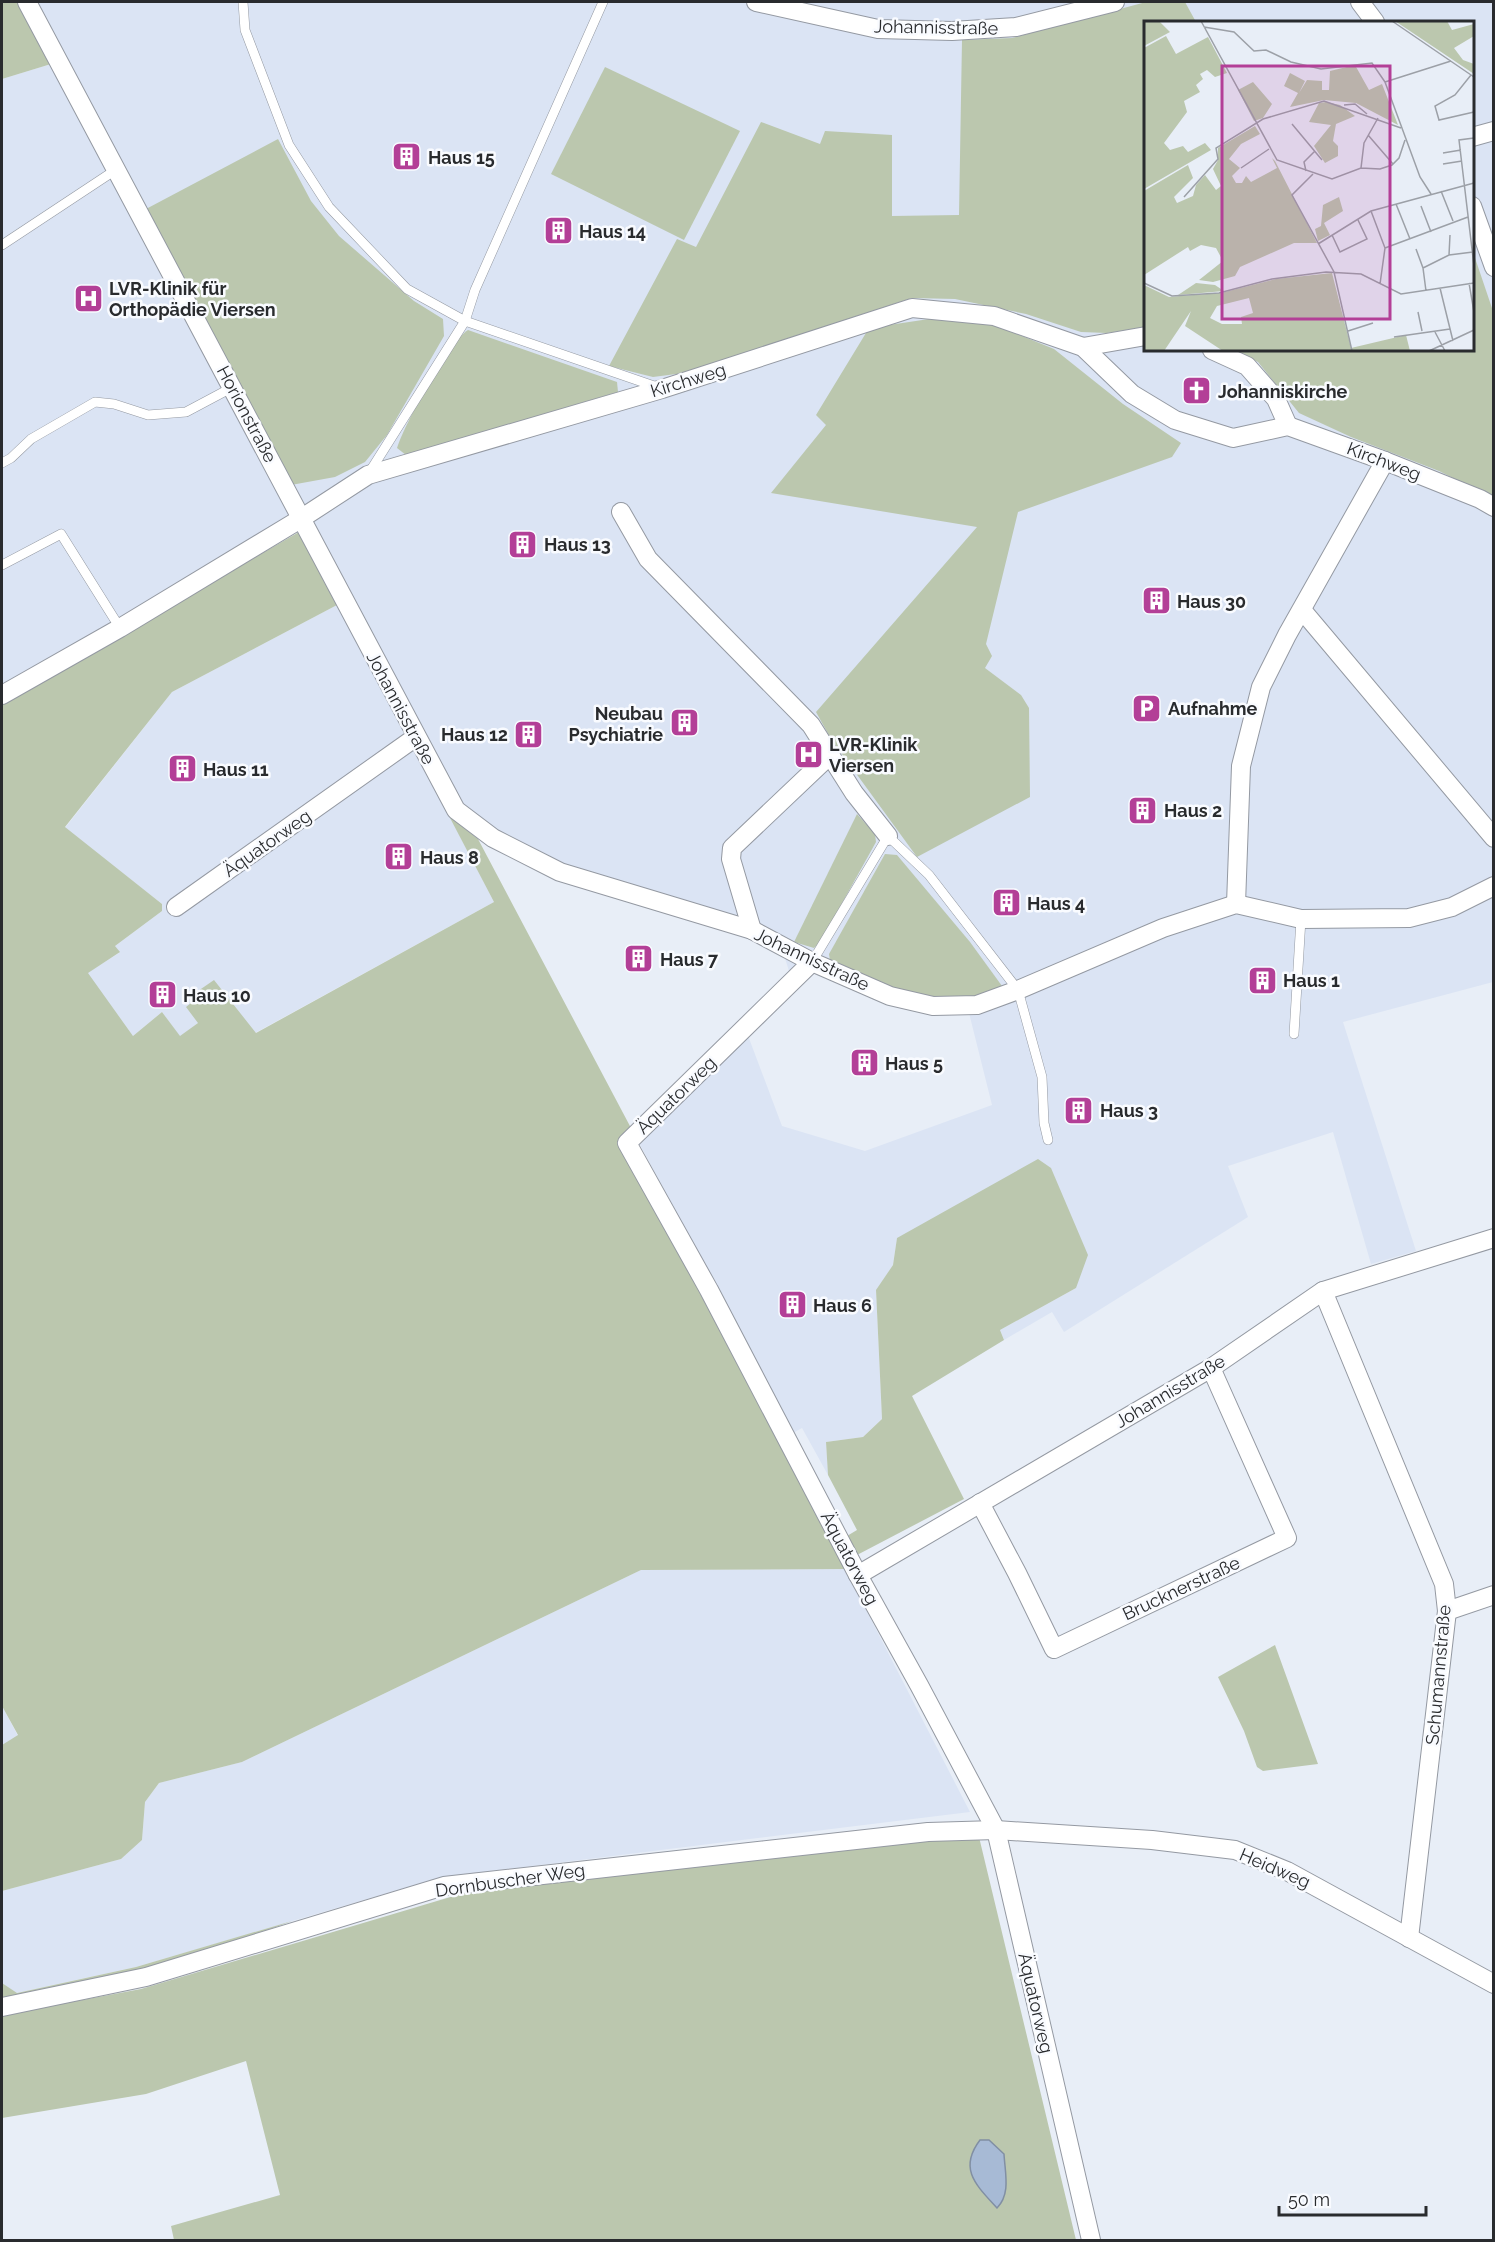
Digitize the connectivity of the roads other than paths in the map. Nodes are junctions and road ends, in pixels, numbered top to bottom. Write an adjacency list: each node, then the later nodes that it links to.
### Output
1 (27, 2): 10 (street, Horionstraße)
2 (243, 2): 14 (lane)
3 (603, 2): 14 (lane)
4 (756, 2): 5 (street, Johannisstraße)
5 (1115, 2)
6 (1360, 2): 7 (street)
7 (1374, 21)
8 (1494, 131): 9 (street)
9 (1474, 137)
10 (117, 169): 12 (lane); 18 (street, Horionstraße)
11 (1474, 209): 13 (street)
12 (2, 245)
13 (1494, 267)
14 (465, 321): 19 (lane); 23 (lane)
15 (1144, 336): 16 (street, Kirchweg)
16 (1083, 347): 19 (street, Kirchweg); 20 (street, Kirchweg)
17 (1214, 351): 20 (street)
18 (233, 387): 22 (lane); 26 (street, Horionstraße)
19 (662, 389): 23 (street, Kirchweg)
20 (1288, 426): 21 (street, Kirchweg)
21 (1385, 461): 24 (street, Kirchweg); 28 (street)
22 (2, 463)
23 (368, 475): 26 (street, Kirchweg)
24 (1487, 503)
25 (621, 512): 32 (street)
26 (302, 518): 29 (street); 31 (street, Johannisstraße)
27 (2, 565): 29 (lane)
28 (1302, 610): 34 (street); 36 (street)
29 (120, 628): 30 (street)
30 (2, 695)
31 (416, 737): 37 (street, Äquatorweg); 39 (street, Johannisstraße)
32 (830, 755): 33 (street); 39 (street)
33 (888, 836): 40 (lane); 41 (lane)
34 (1494, 838)
35 (1494, 886): 38 (street)
36 (1236, 904): 38 (street); 41 (street, Johannisstraße)
37 (176, 908)
38 (1301, 918): 42 (lane)
39 (752, 930): 40 (street, Johannisstraße)
40 (812, 962): 41 (street, Johannisstraße); 48 (street, Äquatorweg)
41 (1018, 990): 43 (lane)
42 (1294, 1034)
43 (1048, 1140)
44 (1494, 1238): 45 (street, Johannisstraße)
45 (1323, 1291): 46 (street, Johannisstraße); 50 (street, Schumannstraße)
46 (1211, 1368): 47 (street, Johannisstraße); 47 (street, Brucknerstraße)
47 (980, 1503): 48 (street, Johannisstraße)
48 (858, 1575): 51 (street, Äquatorweg)
49 (1494, 1595): 50 (street)
50 (1448, 1611): 52 (street, Schumannstraße)
51 (996, 1830): 52 (street, Heidweg); 54 (street, Dornbuscher Weg); 55 (street, Äquatorweg)
52 (1409, 1938): 53 (street, Heidweg)
53 (1494, 1984)
54 (2, 2007)
55 (1091, 2241)

